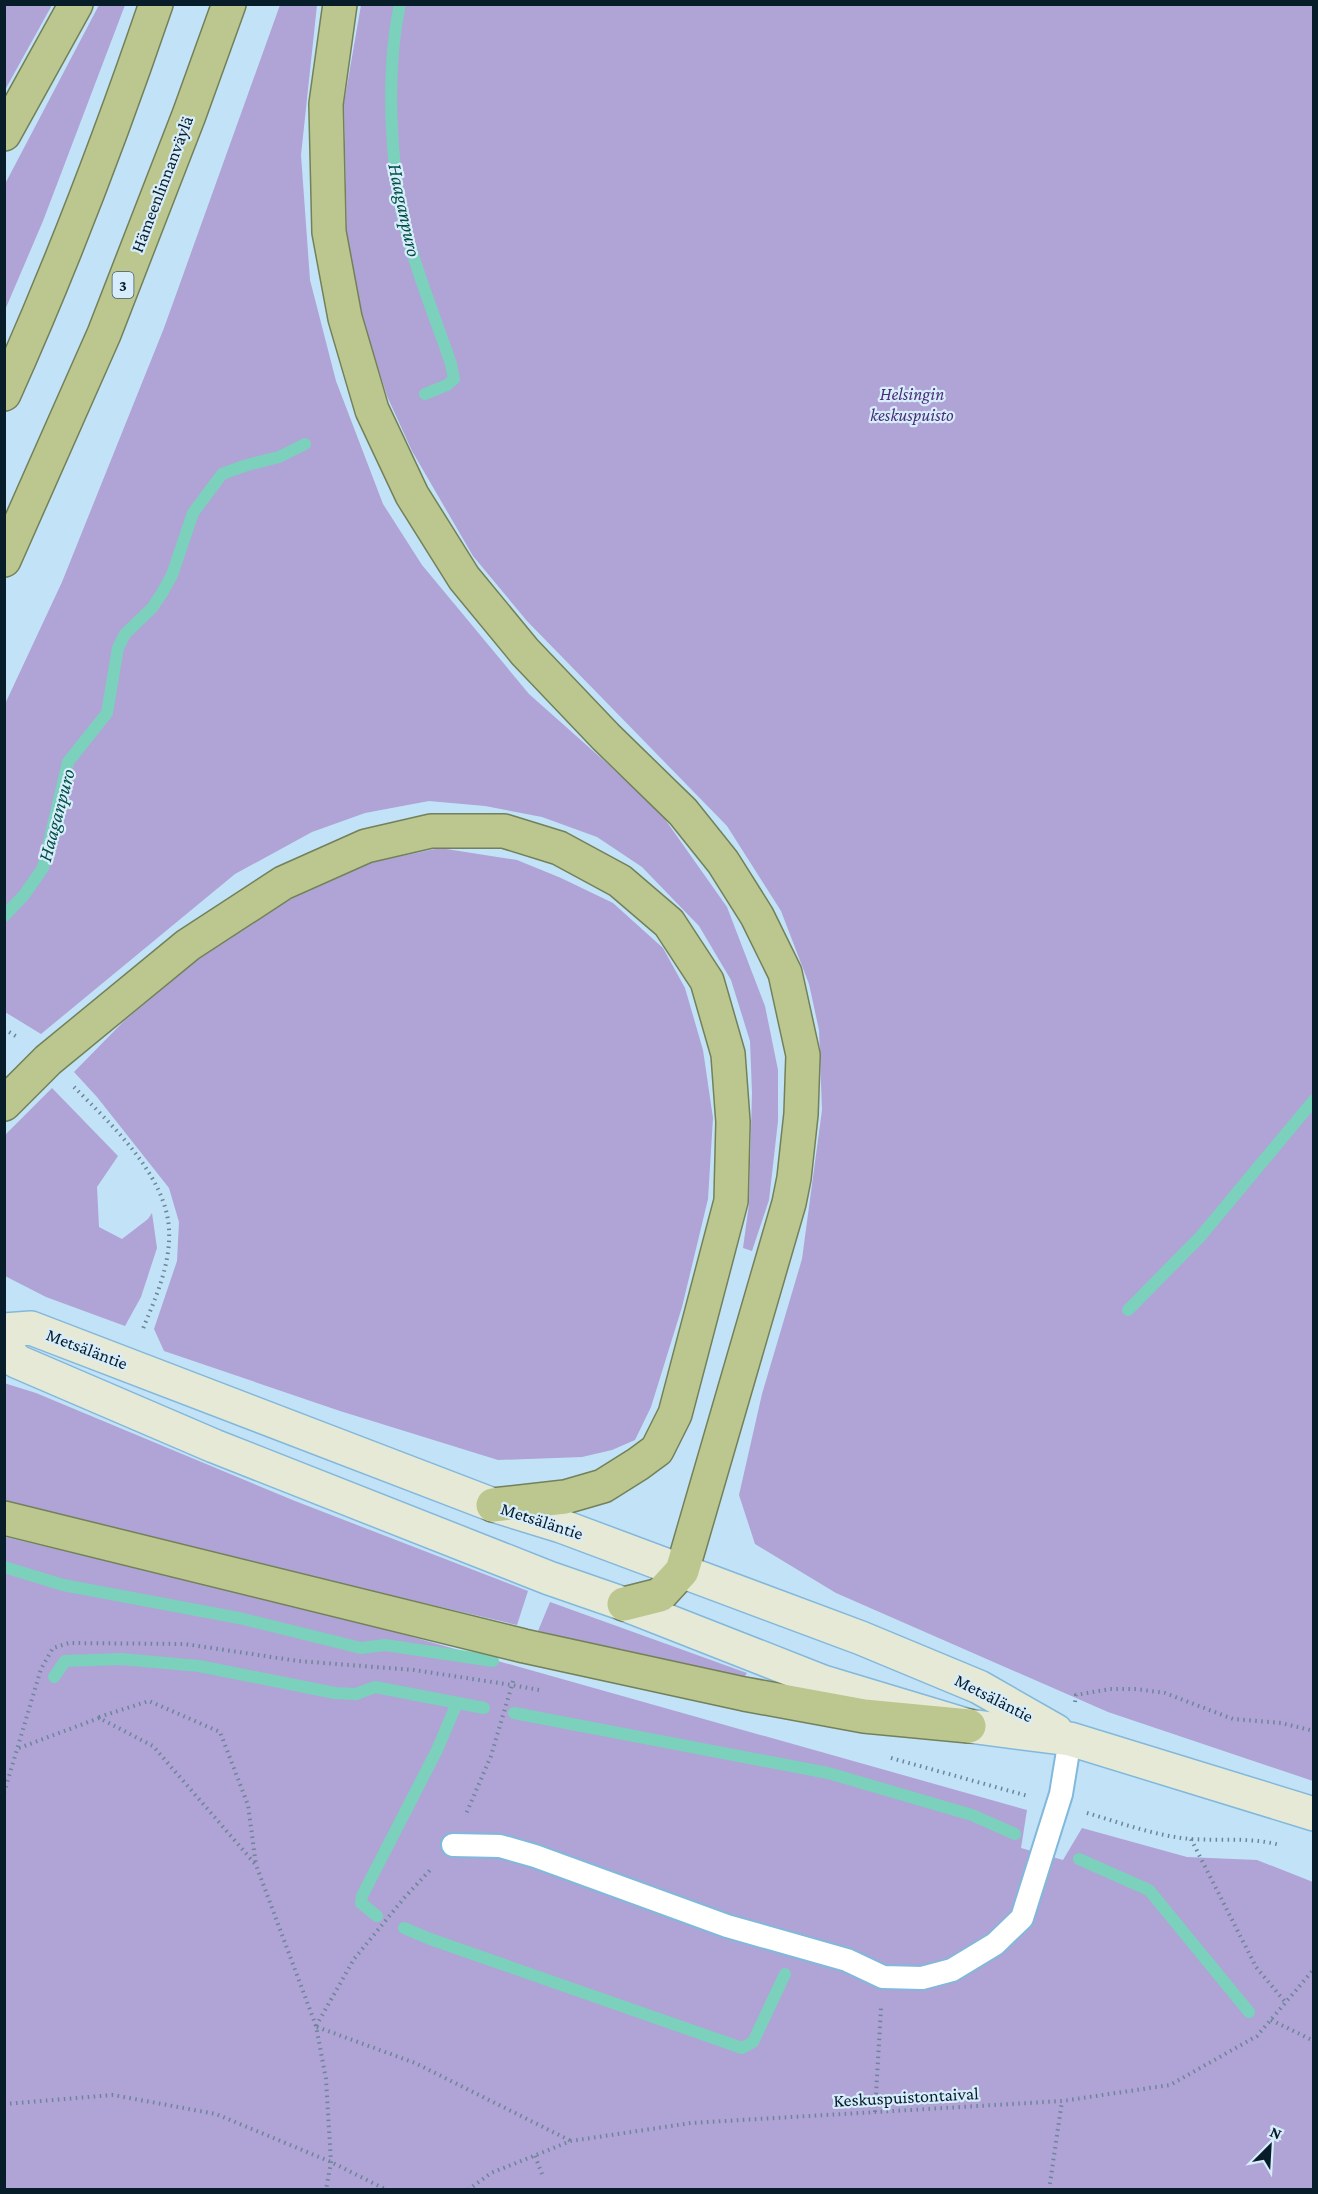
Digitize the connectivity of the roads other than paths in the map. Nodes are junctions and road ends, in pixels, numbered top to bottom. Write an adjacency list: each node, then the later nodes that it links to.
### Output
1 (76, 4): 5 (highway)
2 (156, 4): 6 (highway)
3 (229, 4): 7 (highway, Hämeenlinnanväylä / 3)
4 (340, 4): 13 (highway)
5 (4, 134)
6 (4, 394)
7 (4, 560)
8 (4, 1104): 11 (highway)
9 (4, 1330): 11 (main road, Metsäläntie)
10 (4, 1345): 14 (main road, Metsäläntie)
11 (493, 1505): 13 (main road, Metsäläntie)
12 (4, 1518): 15 (highway)
13 (682, 1571): 14 (highway); 16 (main road, Metsäläntie)
14 (624, 1604): 15 (main road, Metsäläntie)
15 (969, 1726): 16 (main road, Metsäläntie)
16 (1070, 1739): 17 (main road, Metsäläntie); 18 (lane)
17 (1314, 1814)
18 (453, 1845)

